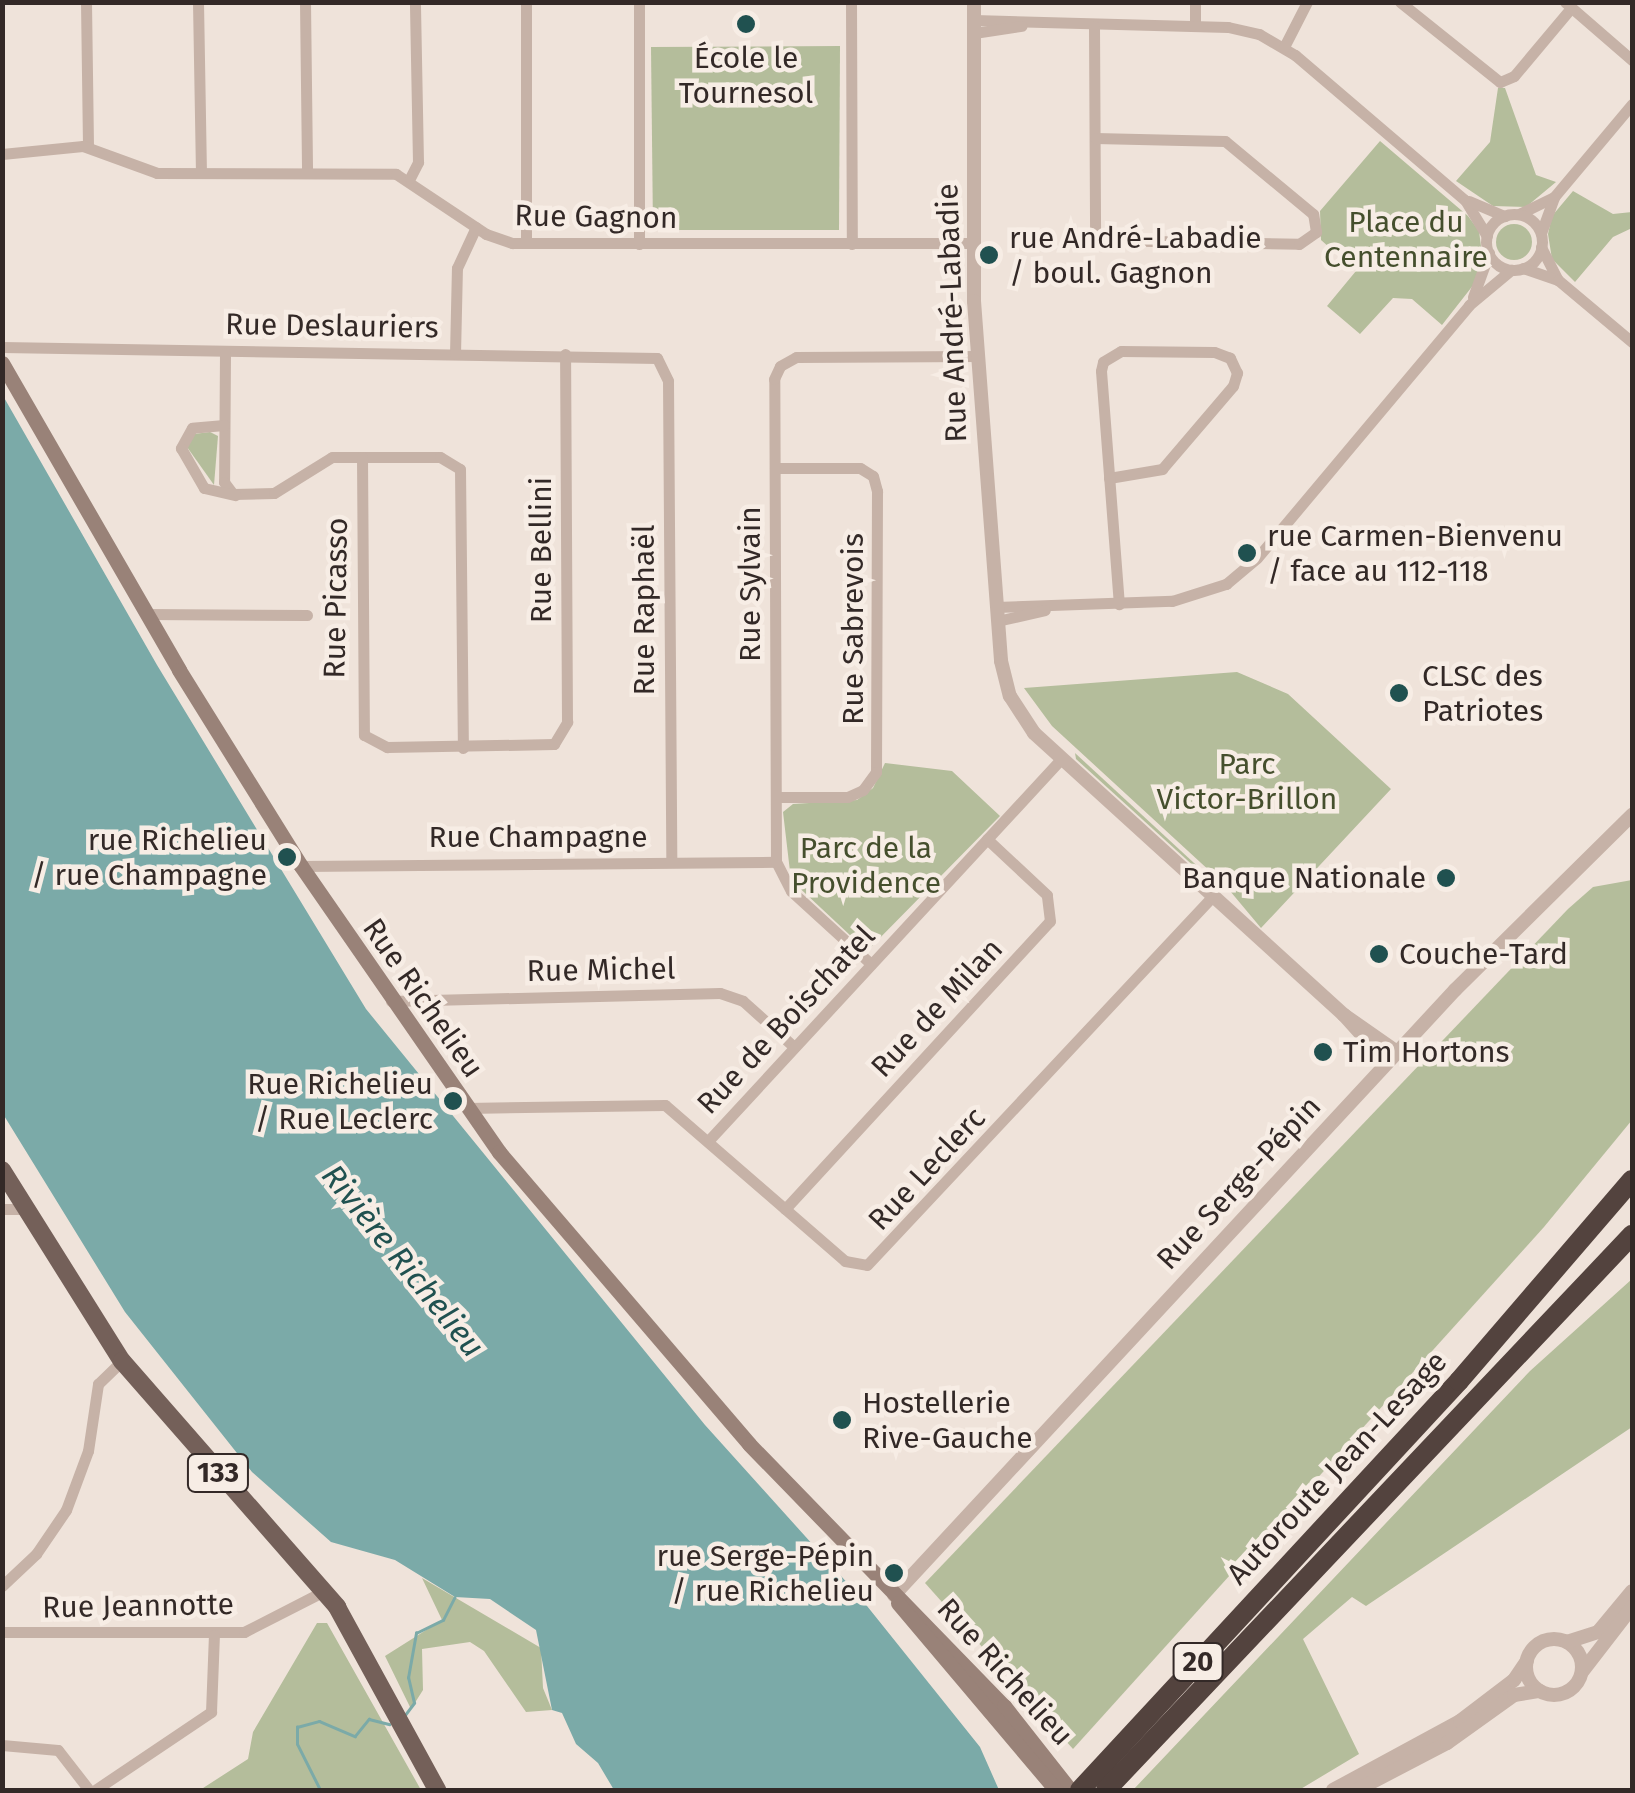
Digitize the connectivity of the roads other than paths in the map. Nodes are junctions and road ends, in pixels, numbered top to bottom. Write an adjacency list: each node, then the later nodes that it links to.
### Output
1 (86, 2): 20 (street)
2 (198, 2): 22 (street)
3 (305, 2): 23 (street)
4 (415, 2): 24 (street)
5 (526, 2): 32 (street)
6 (639, 2): 33 (street)
7 (851, 2): 34 (street)
8 (974, 2): 13 (street, Rue André-Labadie)
9 (1194, 2): 15 (street)
10 (1308, 2): 16 (street)
11 (1400, 2): 12 (street)
12 (1568, 5): 17 (street)
13 (974, 26): 14 (street); 31 (street, Rue André-Labadie)
14 (1094, 26): 15 (street); 19 (street)
15 (1195, 26): 16 (street)
16 (1284, 47): 26 (street)
17 (1632, 60)
18 (1632, 104): 25 (street)
19 (1096, 138): 19 (street)
20 (88, 147): 21 (street); 22 (street)
21 (2, 154)
22 (201, 173): 23 (street)
23 (307, 173): 24 (street)
24 (410, 178): 28 (street, Rue Gagnon)
25 (1554, 196): 27 (street); 30 (street)
26 (1465, 200): 27 (street); 29 (street)
27 (1512, 215): 29 (street); 30 (street)
28 (476, 227): 32 (street, Rue Gagnon); 42 (street)
29 (1487, 236): 35 (street)
30 (1541, 240): 36 (street); 37 (street)
31 (974, 243): 34 (street, Rue Gagnon); 44 (street, Rue André-Labadie)
32 (526, 244): 33 (street, Rue Gagnon)
33 (639, 244): 34 (street, Rue Gagnon)
34 (852, 244)
35 (1489, 254): 36 (street); 38 (street)
36 (1517, 269): 37 (street); 38 (street)
37 (1558, 280): 39 (street)
38 (1470, 305): 52 (street)
39 (1632, 342)
40 (2, 347): 41 (street, Rue Deslauriers)
41 (225, 354): 42 (street, Rue Deslauriers); 47 (street)
42 (455, 354): 43 (street, Rue Deslauriers)
43 (565, 354): 45 (street, Rue Deslauriers); 56 (street, Rue Bellini)
44 (978, 356): 49 (street, Rue Sylvain); 55 (street, Rue André-Labadie)
45 (660, 360): 61 (street, Rue Raphaël)
46 (2, 363): 53 (main road, Rue Richelieu)
47 (224, 425): 51 (street); 51 (street)
48 (362, 457): 51 (street); 56 (street); 56 (street, Rue Picasso)
49 (774, 468): 58 (street, Rue Sylvain); 58 (street, Rue Sabrevois)
50 (1109, 478): 50 (street); 52 (street)
51 (238, 495)
52 (1119, 604): 55 (street)
53 (146, 614): 54 (street); 63 (main road, Rue Richelieu)
54 (306, 614)
55 (997, 614): 57 (street, Rue André-Labadie)
56 (464, 748)
57 (1062, 758): 60 (street, Rue de Boischatel); 64 (street, Rue André-Labadie)
58 (776, 797): 62 (street, Rue Sylvain)
59 (1632, 815): 68 (street, Rue Serge-Pépin)
60 (987, 840): 65 (street, Rue de Boischatel); 73 (street, Rue de Milan)
61 (670, 862): 62 (street, Rue Champagne); 63 (street, Rue Champagne)
62 (776, 862): 65 (street)
63 (301, 866): 66 (main road, Rue Richelieu)
64 (1212, 898): 68 (street, Rue André-Labadie); 73 (street, Rue Leclerc)
65 (871, 964): 67 (street, Rue de Boischatel)
66 (391, 1001): 67 (street, Rue Michel); 69 (main road, Rue Richelieu)
67 (794, 1048): 70 (street, Rue de Boischatel)
68 (1392, 1057): 84 (street, Rue Serge-Pépin)
69 (467, 1108): 70 (street, Rue Leclerc); 84 (main road, Rue Richelieu)
70 (709, 1140): 73 (street, Rue Leclerc)
71 (2, 1170): 75 (main road, 133)
72 (1632, 1180): 80 (highway, Autoroute Jean-Lesage / 20)
73 (786, 1208)
74 (2, 1209): 75 (street)
75 (26, 1209): 79 (main road, 133)
76 (1632, 1236): 78 (highway, Autoroute Jean-Lesage / 20)
77 (1632, 1257): 78 (highway)
78 (1554, 1315): 80 (highway, Autoroute Jean-Lesage / 20)
79 (122, 1361): 81 (street); 82 (main road, 133)
80 (1324, 1541): 97 (highway, Autoroute Jean-Lesage / 20); 98 (highway, Autoroute Jean-Lesage / 20)
81 (2, 1586)
82 (324, 1590): 87 (street, Rue Jeannotte); 94 (main road, 133)
83 (1632, 1591): 88 (street)
84 (894, 1595): 95 (main road, Rue Richelieu); 96 (main road, Rue Richelieu)
85 (1632, 1607): 90 (street)
86 (2, 1632): 87 (street, Rue Jeannotte)
87 (214, 1634): 93 (street)
88 (1567, 1642): 89 (street); 90 (street)
89 (1526, 1661): 91 (street); 99 (street)
90 (1581, 1672): 91 (street)
91 (1540, 1691): 100 (street)
92 (2, 1746): 93 (street)
93 (92, 1790)
94 (437, 1790)
95 (1056, 1790)
96 (1070, 1790)
97 (1080, 1790)
98 (1106, 1790)
99 (1333, 1790)
100 (1357, 1790)

